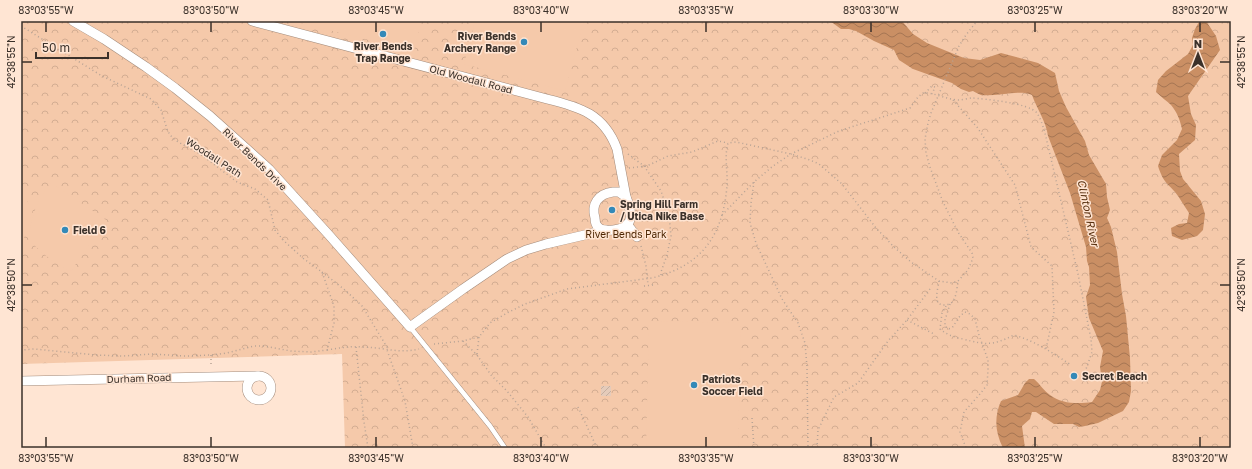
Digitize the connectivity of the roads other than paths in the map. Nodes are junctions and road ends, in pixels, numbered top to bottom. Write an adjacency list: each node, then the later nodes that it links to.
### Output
1 (73, 21): 11 (street, River Bends Drive)
2 (252, 21): 3 (street, Old Woodall Road)
3 (623, 180): 4 (street); 5 (street, Old Woodall Road)
4 (613, 192): 5 (street); 6 (street)
5 (626, 197): 7 (street, Old Woodall Road)
6 (595, 222): 8 (street); 9 (street)
7 (628, 224): 8 (street); 10 (street)
8 (606, 230): 9 (street)
9 (592, 234): 11 (street)
10 (637, 237)
11 (410, 327): 16 (lane)
12 (258, 376): 13 (street, Durham Road); 15 (street); 15 (street)
13 (238, 377): 14 (street, Durham Road); 15 (street)
14 (21, 381)
15 (248, 393)
16 (505, 448)

